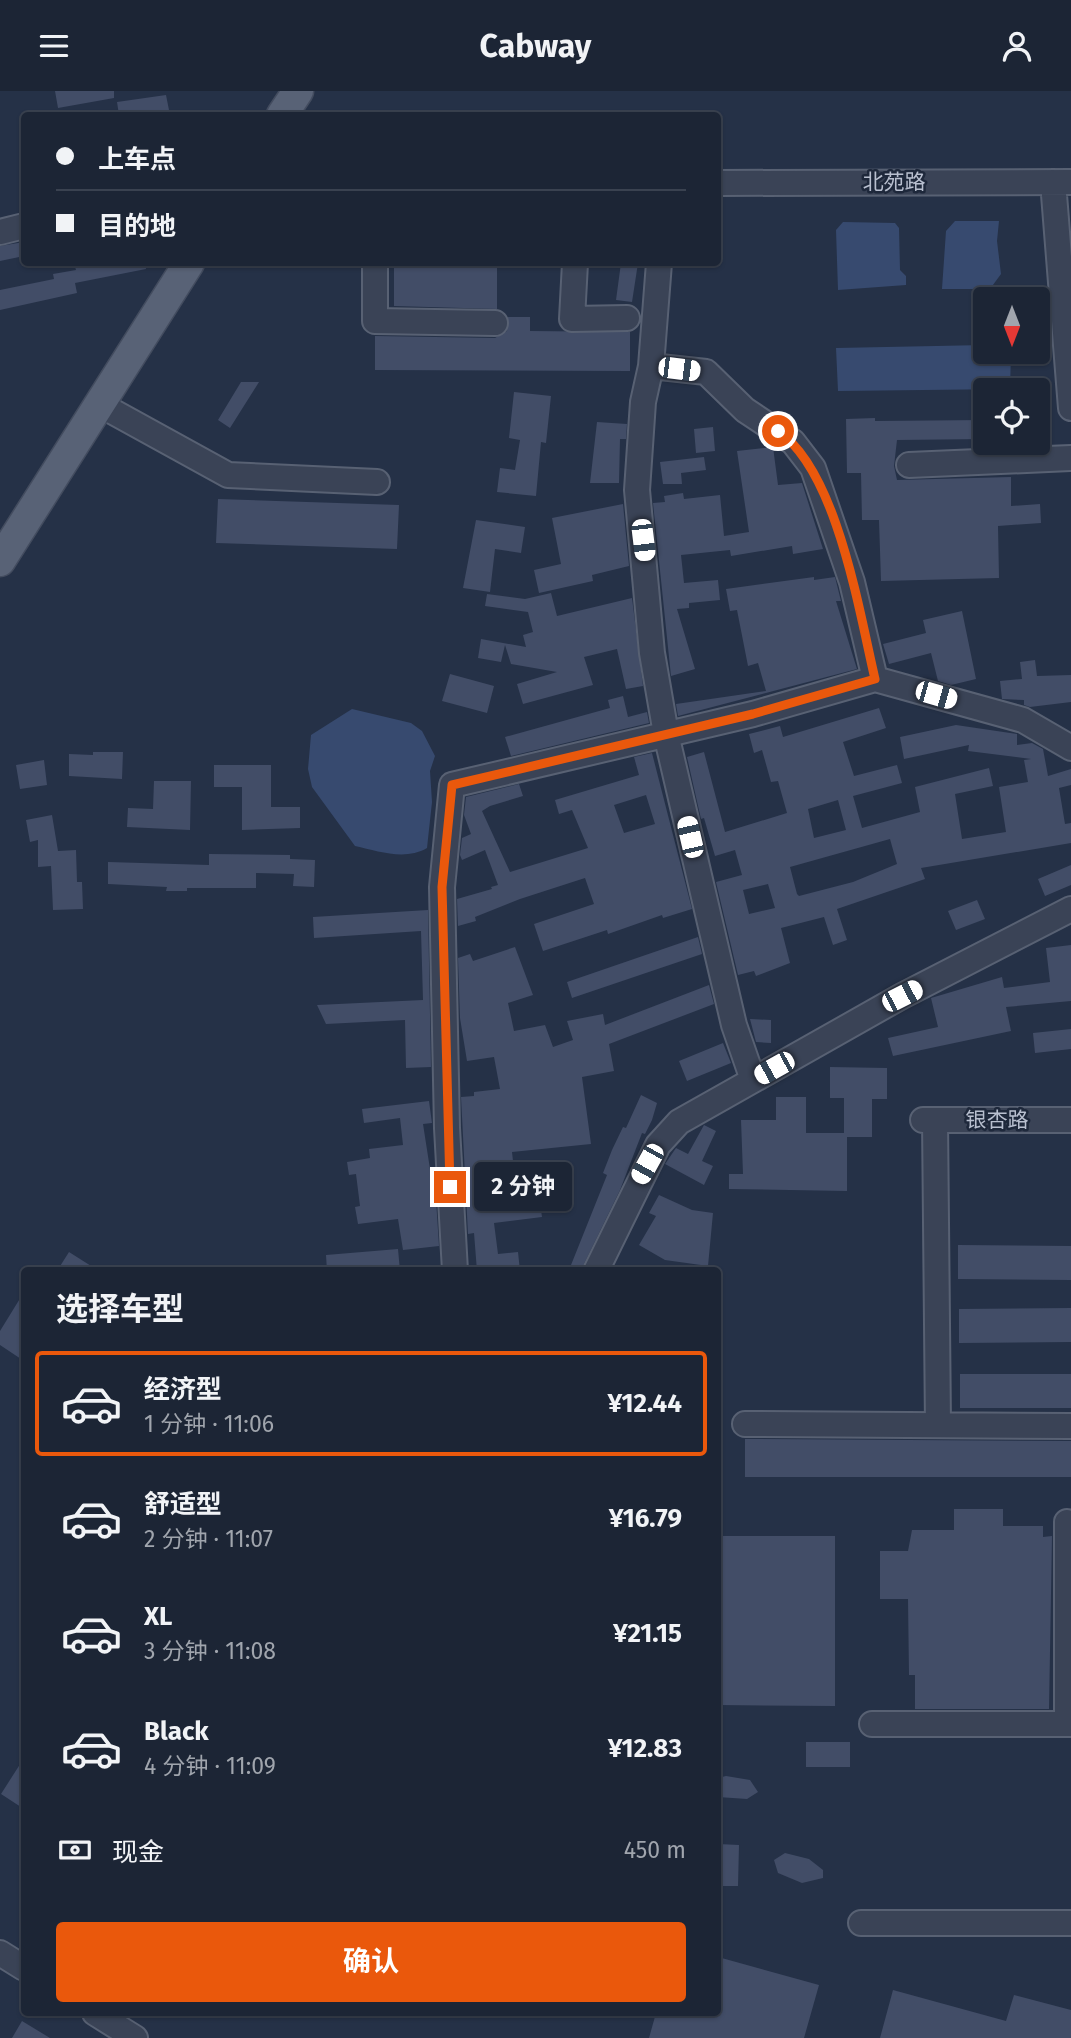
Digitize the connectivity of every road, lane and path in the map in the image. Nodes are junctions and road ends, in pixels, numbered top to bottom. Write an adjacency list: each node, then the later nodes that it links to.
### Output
1 (298, 91): 2 (main road)
2 (284, 112)
3 (1062, 182): 4 (street, 北苑路); 15 (street)
4 (721, 183)
5 (21, 227): 6 (street)
6 (0, 232)
7 (187, 266): 14 (main road)
8 (375, 266): 12 (street)
9 (575, 266): 11 (street)
10 (659, 266): 13 (street)
11 (627, 318)
12 (495, 323)
13 (651, 366): 20 (street); 21 (street)
14 (99, 404): 18 (street); 19 (main road)
15 (1071, 408)
16 (1071, 459): 17 (street)
17 (909, 465)
18 (377, 482)
19 (0, 561)
20 (875, 679): 21 (street); 22 (street)
21 (666, 734): 24 (street); 26 (street)
22 (1071, 748)
23 (1071, 909): 24 (street)
24 (753, 1080): 27 (street)
25 (1071, 1120): 29 (street, 银杏路)
26 (455, 1267)
27 (598, 1267)
28 (745, 1424): 29 (street)
29 (938, 1425): 30 (street)
30 (1071, 1426)
31 (1066, 1521): 33 (street)
32 (872, 1724): 33 (street)
33 (1069, 1724)
34 (861, 1923): 35 (street)
35 (1071, 1923)
36 (0, 1953): 37 (street)
37 (21, 1966)
38 (99, 2016): 39 (street)
39 (135, 2038)

